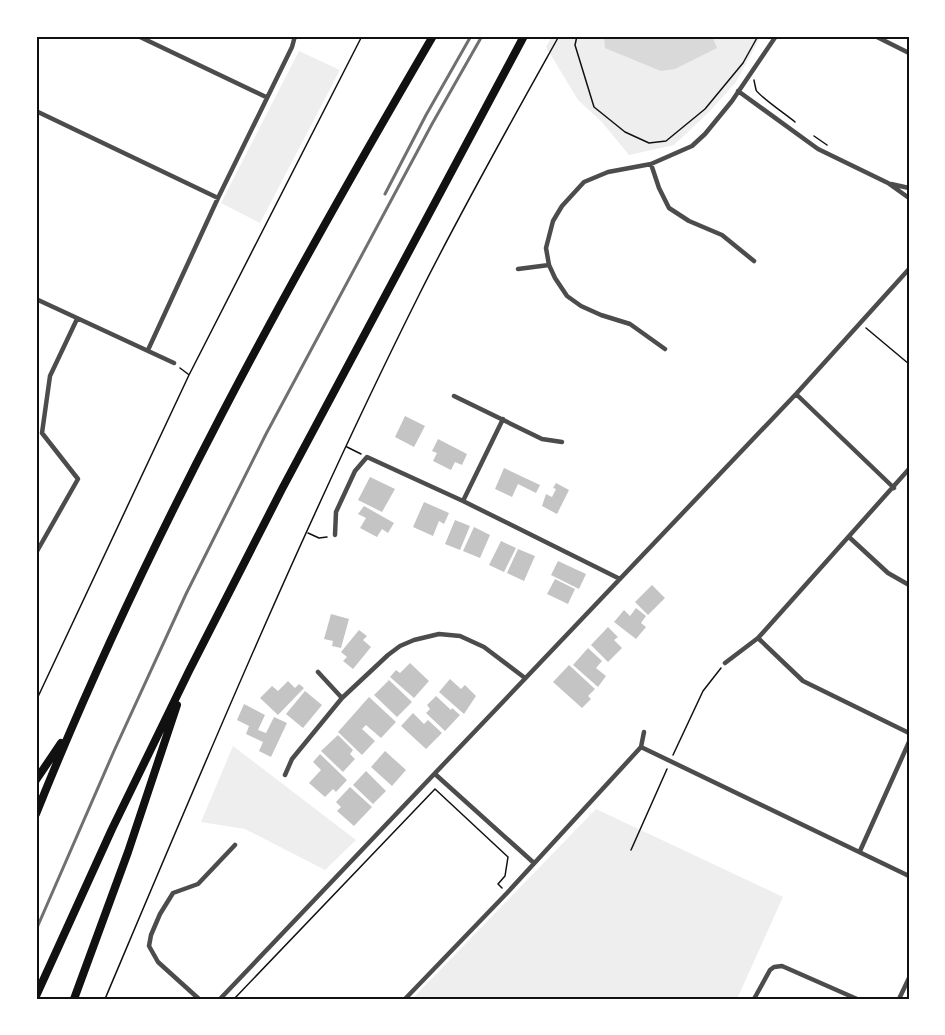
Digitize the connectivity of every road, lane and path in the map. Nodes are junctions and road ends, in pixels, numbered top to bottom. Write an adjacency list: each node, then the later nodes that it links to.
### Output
1 (138, 36): 14 (street)
2 (295, 36): 14 (street)
3 (362, 36): 35 (path)
4 (433, 36): 60 (highway)
5 (524, 36): 55 (highway)
6 (559, 36): 42 (path)
7 (577, 36): 8 (path)
8 (758, 36)
9 (776, 36): 12 (street)
10 (875, 36): 11 (street)
11 (909, 53)
12 (753, 71): 13 (street); 16 (path)
13 (738, 91): 19 (street); 20 (street)
14 (266, 97): 22 (street)
15 (36, 111): 22 (street)
16 (801, 128)
17 (810, 134): 18 (path)
18 (833, 148)
19 (651, 164): 24 (street); 25 (street)
20 (888, 183): 21 (street); 23 (street)
21 (909, 188)
22 (218, 198): 32 (street)
23 (909, 198)
24 (754, 261)
25 (549, 265): 26 (street); 31 (street)
26 (518, 269)
27 (909, 269): 30 (street)
28 (36, 299): 29 (street)
29 (77, 319): 32 (street); 39 (street)
30 (861, 323): 34 (path); 36 (street)
31 (665, 349)
32 (148, 350): 33 (street)
33 (174, 363): 35 (path)
34 (909, 364)
35 (189, 375): 59 (path)
36 (796, 394): 45 (street); 51 (street)
37 (454, 396): 38 (street)
38 (502, 419): 41 (street); 46 (street)
39 (42, 433): 40 (street); 50 (street)
40 (36, 435)
41 (562, 442)
42 (347, 447): 43 (path); 47 (path)
43 (367, 457): 46 (street); 48 (street)
44 (909, 469): 45 (street)
45 (894, 488): 49 (street)
46 (463, 501): 51 (street)
47 (308, 533): 48 (path); 80 (path)
48 (335, 534)
49 (849, 537): 52 (street); 53 (street)
50 (36, 553)
51 (620, 579): 57 (street)
52 (909, 585)
53 (758, 638): 54 (street); 62 (street)
54 (725, 663): 65 (path)
55 (189, 671): 78 (highway); 79 (highway)
56 (318, 672): 58 (street)
57 (525, 678): 58 (street); 67 (street)
58 (342, 698): 68 (street)
59 (36, 701)
60 (73, 726): 69 (highway); 70 (highway)
61 (644, 732): 64 (street)
62 (909, 733)
63 (909, 742): 73 (street)
64 (641, 747): 73 (street); 74 (street)
65 (673, 756)
66 (668, 767): 72 (path)
67 (435, 774): 74 (street); 82 (street)
68 (285, 775)
69 (36, 780)
70 (36, 814)
71 (235, 845): 81 (street)
72 (631, 850)
73 (860, 851): 75 (street)
74 (534, 863): 76 (street)
75 (909, 876)
76 (507, 893): 83 (path); 84 (street)
77 (909, 978): 87 (street)
78 (36, 996)
79 (74, 999)
80 (105, 999)
81 (200, 999)
82 (220, 999)
83 (234, 999)
84 (405, 999)
85 (754, 999): 86 (street)
86 (857, 999)
87 (899, 999)

